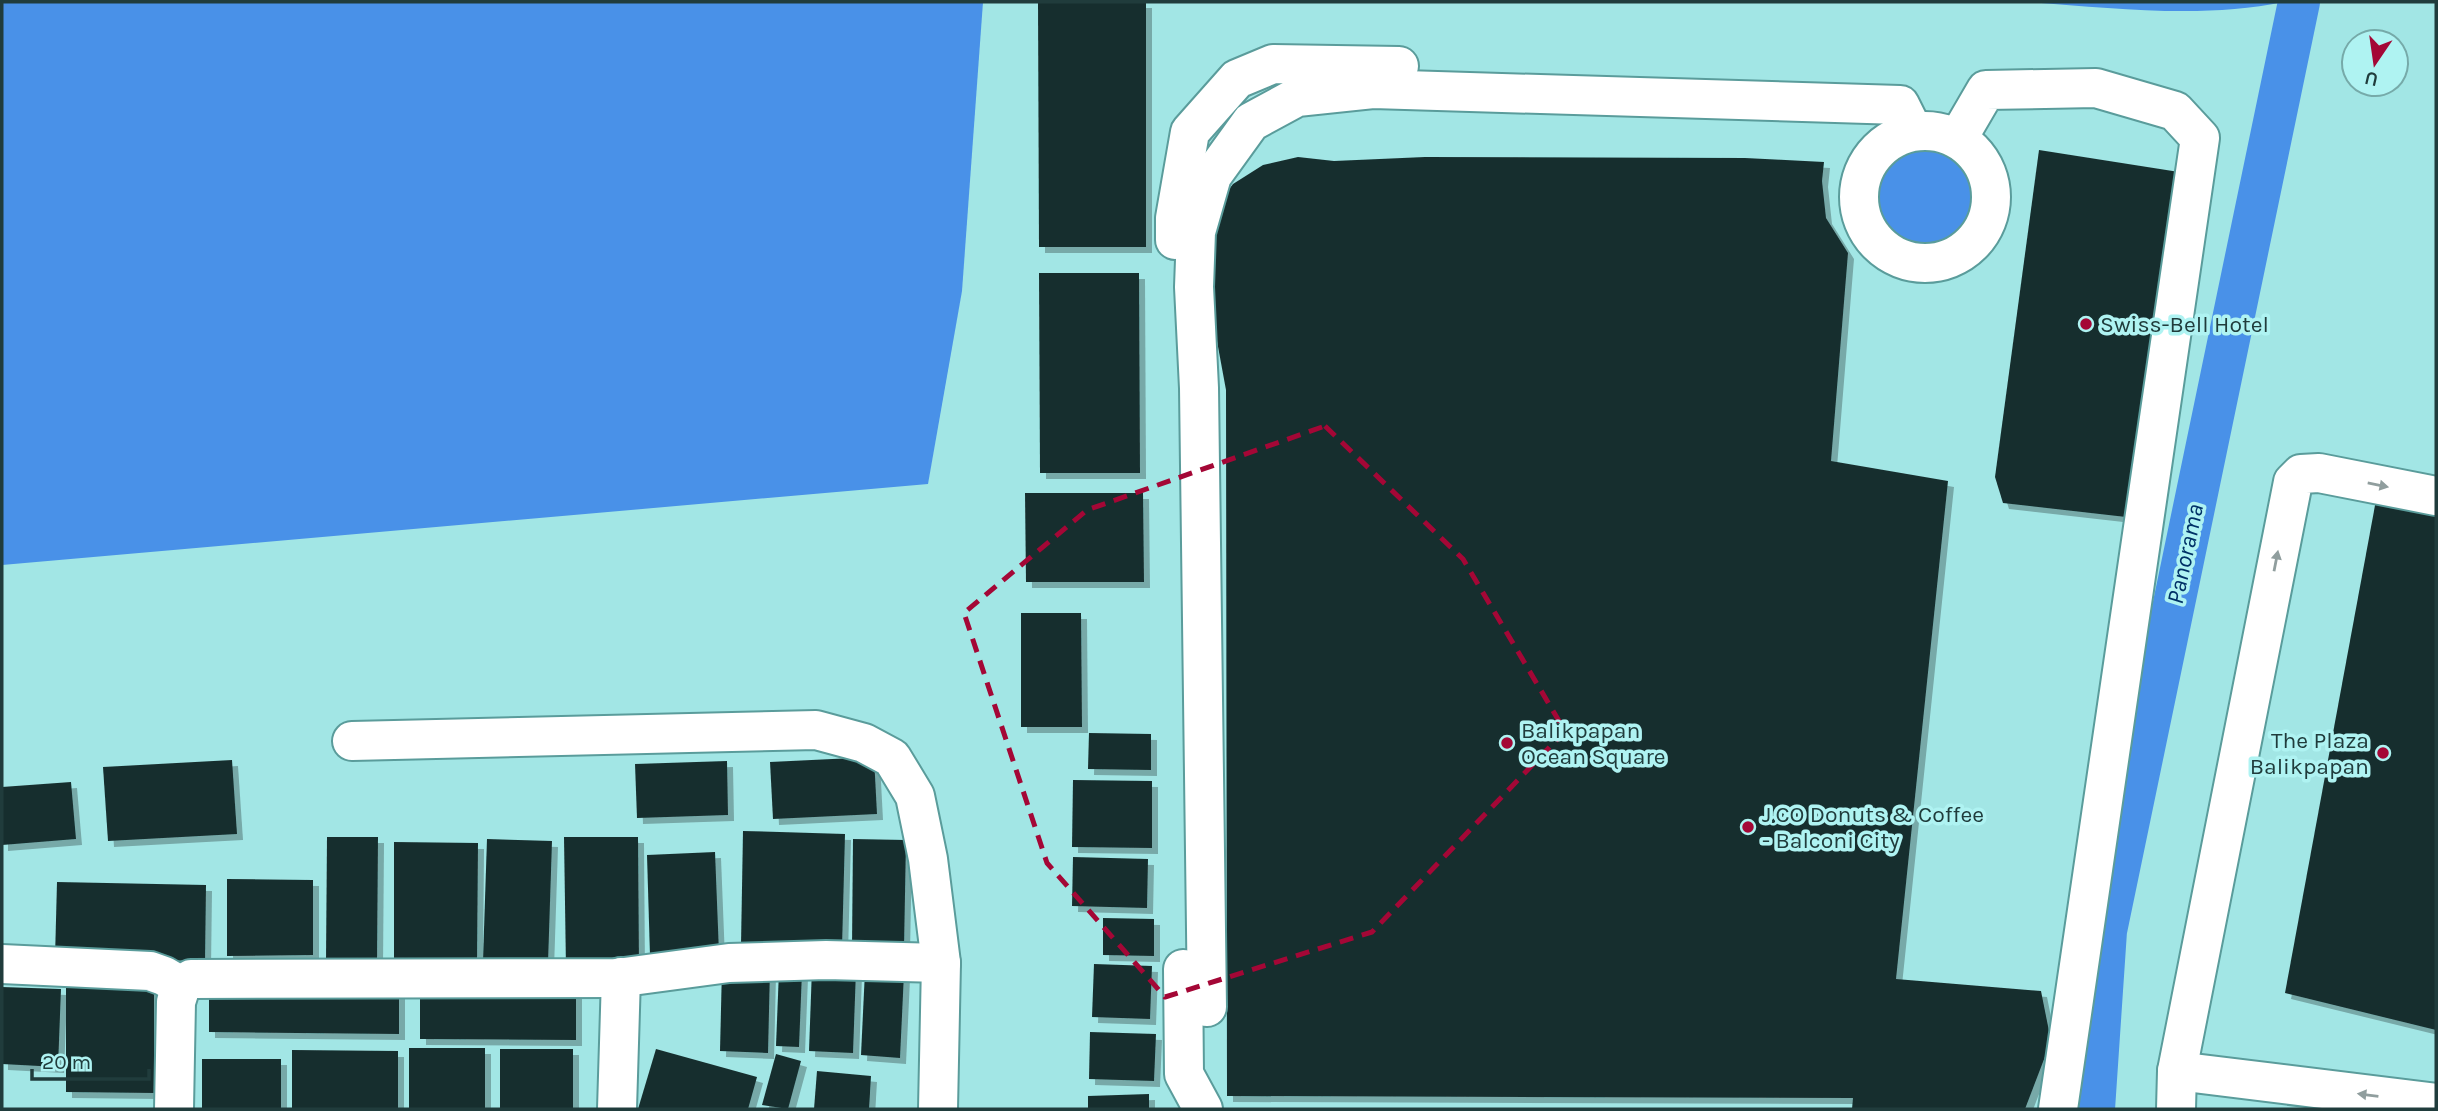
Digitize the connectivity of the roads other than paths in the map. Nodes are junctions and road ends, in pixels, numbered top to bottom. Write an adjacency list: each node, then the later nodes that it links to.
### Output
1 (1404, 66): 16 (street)
2 (1913, 131): 3 (street); 3 (street); 10 (street)
3 (1966, 145): 17 (street); 18 (street)
4 (2436, 496): 11 (street, one-way to 4)
5 (352, 741): 6 (street)
6 (941, 962): 8 (street); 15 (street)
7 (2, 964): 9 (street)
8 (621, 977): 9 (street); 14 (street)
9 (181, 986): 13 (street)
10 (1207, 1007)
11 (2191, 1085): 12 (street, one-way to 11); 19 (street)
12 (2436, 1103)
13 (174, 1109)
14 (617, 1109)
15 (938, 1109)
16 (1203, 1109)
17 (2048, 1109)
18 (2058, 1109)
19 (2176, 1109)

